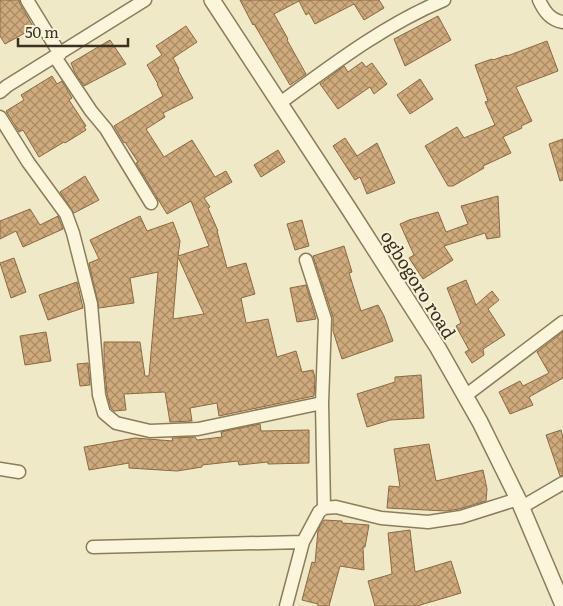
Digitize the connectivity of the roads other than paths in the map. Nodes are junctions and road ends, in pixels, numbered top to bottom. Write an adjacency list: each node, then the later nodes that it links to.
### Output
1 (27, 0): 7 (street)
2 (145, 0): 7 (street)
3 (212, 0): 9 (street, ogbogoro road)
4 (444, 0): 9 (street)
5 (538, 0): 6 (street)
6 (563, 22)
7 (57, 56): 8 (street); 11 (street)
8 (0, 92)
9 (280, 103): 14 (street, ogbogoro road)
10 (0, 117): 15 (street)
11 (151, 203)
12 (306, 260): 15 (street)
13 (563, 322): 14 (street)
14 (465, 396): 19 (street, ogbogoro road)
15 (322, 403): 20 (street)
16 (0, 470): 17 (street)
17 (19, 472)
18 (563, 483): 19 (street)
19 (520, 503): 20 (street); 23 (street, ogbogoro road)
20 (324, 508): 21 (street)
21 (303, 542): 22 (street); 24 (street)
22 (93, 547)
23 (563, 605)
24 (286, 606)

